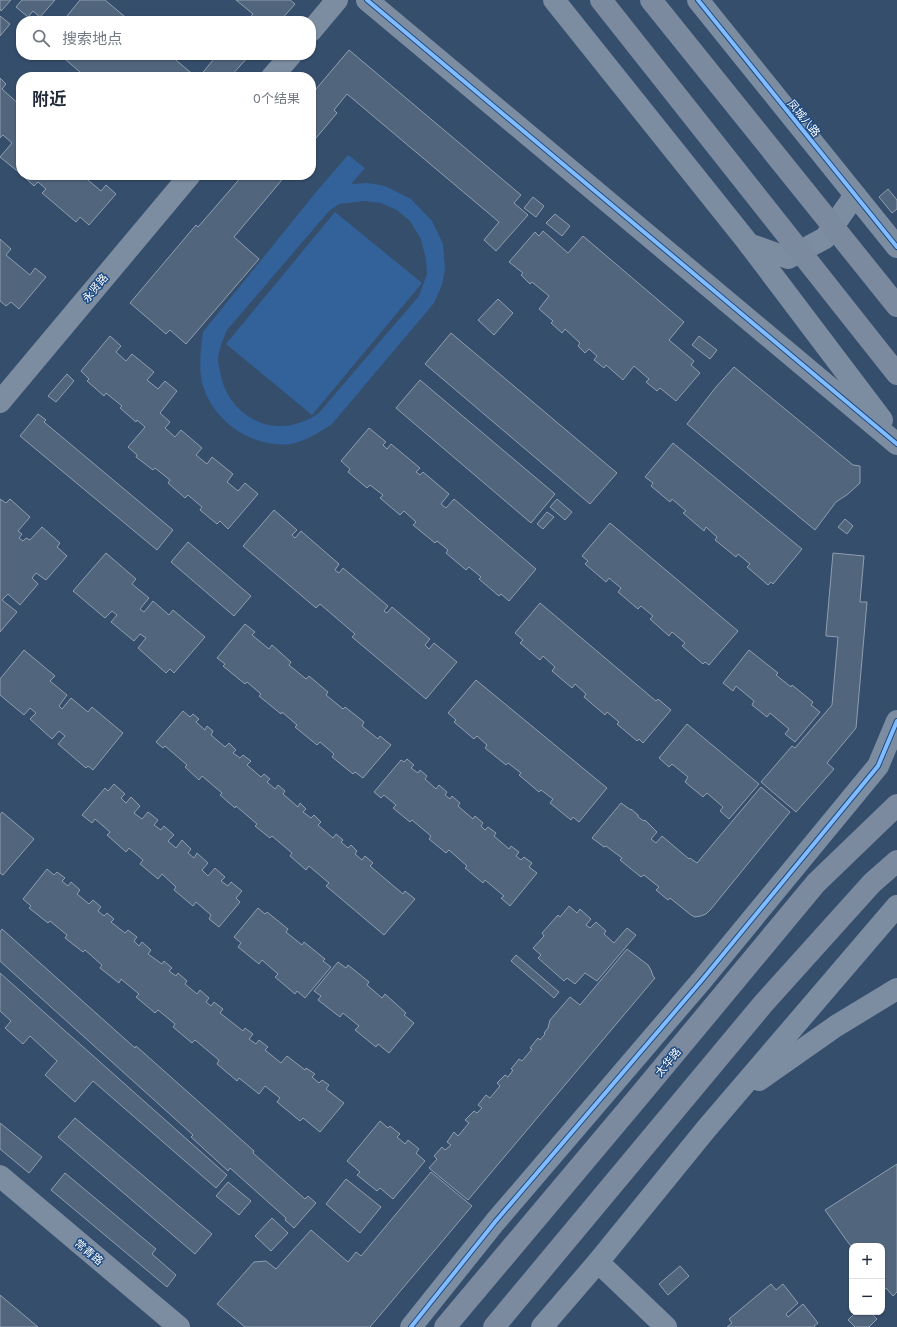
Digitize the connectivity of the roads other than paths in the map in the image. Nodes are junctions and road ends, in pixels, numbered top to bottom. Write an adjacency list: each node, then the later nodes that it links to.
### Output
1 (337, 0): 7 (street)
2 (367, 0): 18 (street)
3 (554, 0): 12 (street)
4 (601, 0): 15 (main road)
5 (651, 0): 14 (main road)
6 (698, 0): 11 (street, 凤城八路)
7 (316, 25)
8 (287, 60): 9 (street)
9 (276, 72)
10 (186, 180): 16 (street, 永贤路)
11 (855, 195): 12 (street); 13 (street, 凤城八路)
12 (749, 244): 17 (street)
13 (897, 247)
14 (897, 306)
15 (897, 374)
16 (0, 402)
17 (897, 440)
18 (897, 444)
19 (897, 721): 29 (street)
20 (897, 805): 27 (main road, 太华路)
21 (897, 861): 30 (main road)
22 (897, 906): 24 (street)
23 (897, 989): 24 (street)
24 (707, 1128): 26 (street)
25 (0, 1176): 28 (street, 常青路)
26 (598, 1262): 31 (street); 32 (street)
27 (445, 1326)
28 (179, 1327)
29 (411, 1327)
30 (494, 1327)
31 (542, 1327)
32 (666, 1327)

